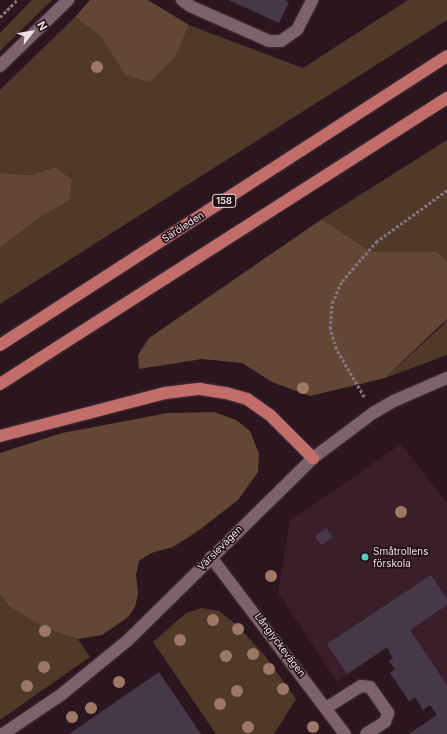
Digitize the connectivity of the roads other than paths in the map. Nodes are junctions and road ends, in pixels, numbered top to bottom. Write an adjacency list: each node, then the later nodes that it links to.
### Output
1 (68, 0): 5 (street)
2 (182, 0): 3 (street)
3 (312, 0)
4 (447, 56): 7 (main road, Säröleden / 158)
5 (0, 66)
6 (447, 98): 9 (main road)
7 (0, 345)
8 (447, 378): 11 (street, Värslevägen)
9 (0, 384)
10 (0, 436): 11 (main road)
11 (313, 458): 12 (street, Värslevägen)
12 (211, 557): 13 (street, Långlyckevägen); 15 (street, Värslevägen)
13 (326, 708): 16 (street, Långlyckevägen); 17 (street)
14 (0, 729): 15 (street)
15 (4, 734)
16 (346, 734)
17 (366, 734)

